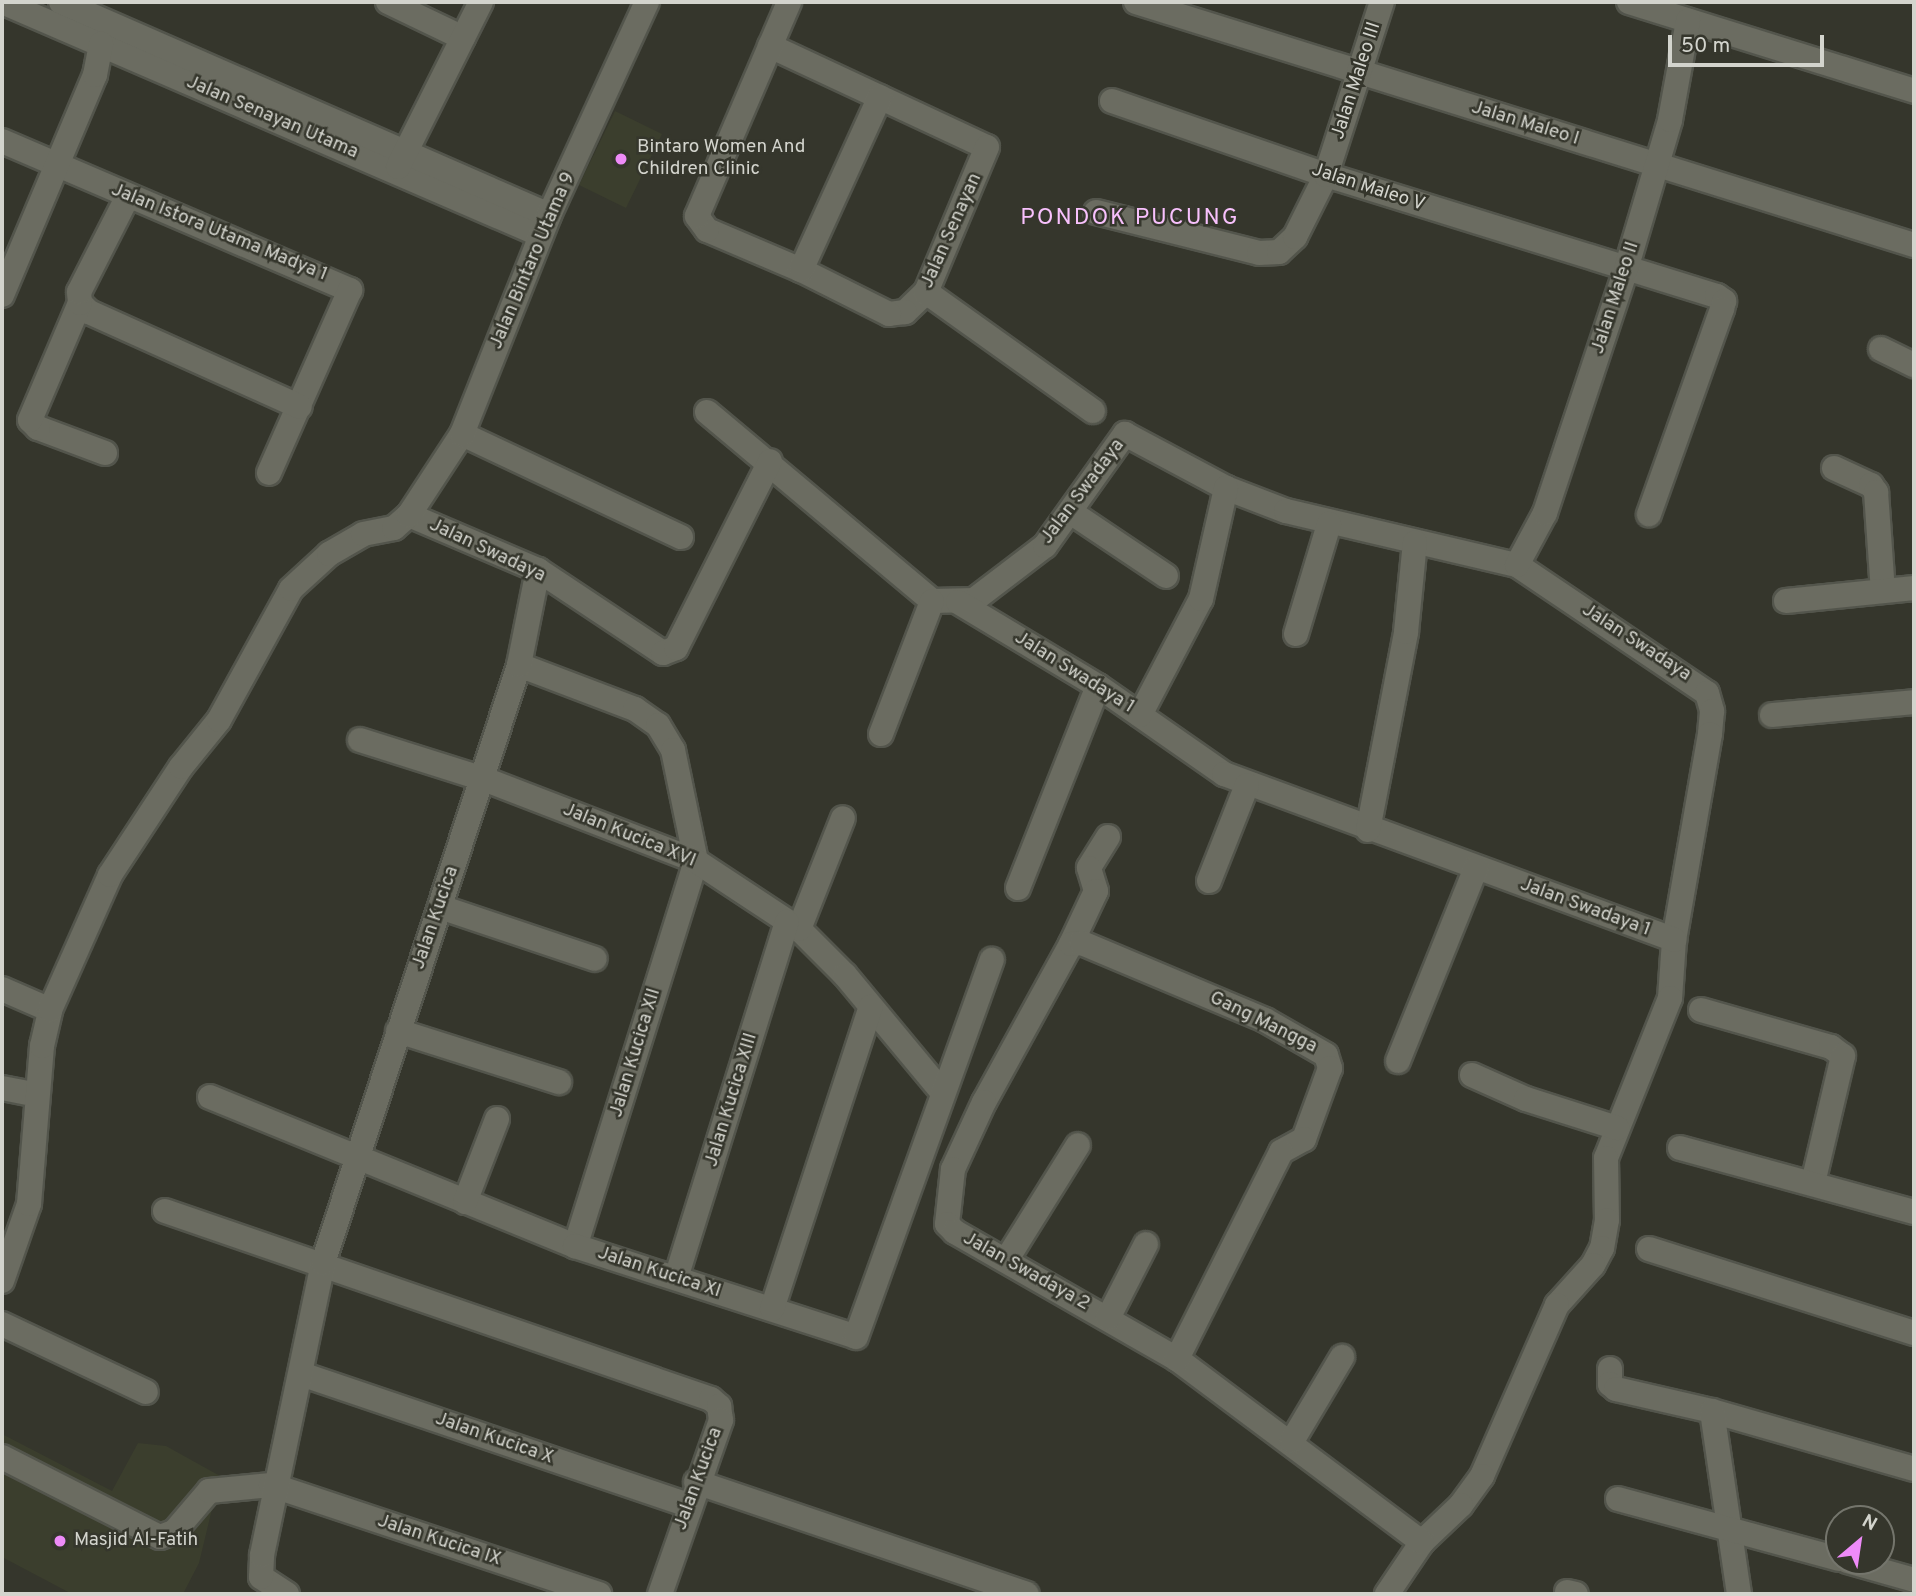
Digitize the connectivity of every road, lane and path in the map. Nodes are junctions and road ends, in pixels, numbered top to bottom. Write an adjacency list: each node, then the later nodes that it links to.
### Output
1 (2, 2): 13 (street, Jalan Senayan Utama)
2 (61, 2): 20 (street, Jalan Senayan Utama)
3 (388, 2): 11 (street)
4 (481, 2): 11 (street)
5 (648, 2): 25 (street, Jalan Bintaro Utama 9)
6 (789, 2): 12 (street, Jalan Senayan)
7 (1136, 2): 14 (street, Jalan Maleo I)
8 (1382, 2): 14 (street, Jalan Maleo III)
9 (1629, 2): 10 (street)
10 (1688, 22): 15 (street); 21 (street, Jalan Maleo II)
11 (463, 38): 20 (street)
12 (770, 46): 16 (street, Jalan Senayan); 28 (street, Jalan Senayan)
13 (109, 48): 19 (street); 20 (street, Jalan Senayan Utama)
14 (1360, 73): 21 (street, Jalan Maleo I); 22 (street, Jalan Maleo III)
15 (1914, 91)
16 (880, 97): 28 (street); 30 (street, Jalan Senayan)
17 (1112, 101): 22 (street, Jalan Maleo V)
18 (2, 141): 19 (street, Jalan Istora Utama Madya 1)
19 (55, 164): 23 (street, Jalan Istora Utama Madya 1); 29 (street)
20 (406, 164): 25 (street, Jalan Senayan Utama)
21 (1657, 165): 26 (street, Jalan Maleo I); 27 (street, Jalan Maleo II)
22 (1326, 175): 24 (street, Jalan Maleo III); 27 (street, Jalan Maleo V)
23 (128, 195): 31 (street); 34 (street, Jalan Istora Utama Madya 1)
24 (1096, 212)
25 (545, 225): 37 (street, Jalan Bintaro Utama 9)
26 (1914, 245)
27 (1626, 269): 44 (street, Jalan Maleo V); 49 (street, Jalan Maleo II)
28 (801, 270): 30 (street, Jalan Senayan)
29 (4, 283)
30 (926, 292): 35 (street)
31 (80, 303): 34 (street); 38 (street)
32 (1881, 349): 33 (street)
33 (1914, 365)
34 (300, 407): 41 (street, Jalan Istora Utama Madya 1)
35 (1093, 411)
36 (707, 412): 39 (street)
37 (462, 434): 45 (street, Jalan Bintaro Utama 9); 47 (street)
38 (105, 453)
39 (770, 461): 50 (street, Jalan Swadaya); 54 (street)
40 (1834, 468): 53 (street)
41 (269, 473)
42 (1226, 488): 43 (street, Jalan Swadaya); 46 (street, Jalan Swadaya); 61 (street)
43 (1072, 513): 51 (street); 56 (street, Jalan Swadaya)
44 (1649, 514)
45 (409, 515): 50 (street, Jalan Swadaya); 82 (street)
46 (1329, 524): 48 (street, Jalan Swadaya); 57 (street)
47 (681, 537)
48 (1415, 542): 49 (street, Jalan Swadaya); 68 (street)
49 (1517, 565): 76 (street, Jalan Swadaya)
50 (538, 570): 58 (street, Jalan Kucica)
51 (1166, 576)
52 (1914, 588): 53 (street)
53 (1883, 591): 55 (street)
54 (932, 601): 56 (street, Jalan Swadaya); 63 (street)
55 (1786, 601)
56 (958, 602): 59 (street, Jalan Swadaya 1)
57 (1296, 634)
58 (519, 665): 65 (street, Jalan Kucica); 70 (street)
59 (1098, 686): 61 (street, Jalan Swadaya 1); 73 (street)
60 (1914, 702): 62 (street)
61 (1140, 715): 66 (street, Jalan Swadaya 1)
62 (1772, 715)
63 (881, 734)
64 (360, 740): 65 (street, Jalan Kucica XVI)
65 (484, 779): 70 (street, Jalan Kucica XVI); 74 (street, Jalan Kucica)
66 (1247, 785): 68 (street, Jalan Swadaya 1); 72 (street)
67 (843, 818): 75 (street, Jalan Kucica XIII)
68 (1368, 830): 71 (street, Jalan Swadaya 1)
69 (1108, 837): 77 (street, Jalan Swadaya 2)
70 (696, 861): 75 (street, Jalan Kucica XVI); 102 (street, Jalan Kucica XII)
71 (1476, 868): 76 (street, Jalan Swadaya 1); 85 (street)
72 (1209, 881)
73 (1018, 888)
74 (440, 907): 78 (street); 84 (street, Jalan Kucica)
75 (793, 925): 81 (street, Jalan Kucica XVI); 107 (street, Jalan Kucica XIII)
76 (1674, 940): 93 (street, Jalan Swadaya 1)
77 (1071, 944): 104 (street, Jalan Swadaya 2); 113 (street, Gang Mangga)
78 (595, 959)
79 (992, 960): 89 (street)
80 (2, 989): 82 (street)
81 (871, 1007): 89 (street, Jalan Kucica XVI); 108 (street)
82 (50, 1010): 90 (street)
83 (1701, 1010): 97 (street)
84 (398, 1031): 87 (street); 96 (street, Jalan Kucica)
85 (1398, 1061)
86 (1472, 1075): 93 (street)
87 (559, 1082)
88 (2, 1088): 90 (street)
89 (943, 1093): 108 (street, Jalan Kucica XI)
90 (37, 1095): 106 (street)
91 (210, 1097): 96 (street, Jalan Kucica XI)
92 (497, 1119): 98 (street)
93 (1617, 1128): 125 (street, Jalan Swadaya 1)
94 (1078, 1145): 104 (street)
95 (1680, 1148): 97 (street)
96 (355, 1157): 98 (street, Jalan Kucica XI); 105 (street, Jalan Kucica)
97 (1813, 1183): 100 (street)
98 (465, 1202): 102 (street, Jalan Kucica XI)
99 (165, 1211): 105 (street, Jalan Kucica)
100 (1914, 1212)
101 (1146, 1244): 109 (street)
102 (575, 1246): 107 (street, Jalan Kucica XI)
103 (1649, 1249): 111 (street)
104 (1007, 1259): 109 (street, Jalan Swadaya 2)
105 (323, 1264): 115 (street, Jalan Kucica); 122 (street, Jalan Kucica)
106 (4, 1269)
107 (676, 1278): 108 (street, Jalan Kucica XI)
108 (772, 1309)
109 (1108, 1318): 113 (street, Jalan Swadaya 2)
110 (2, 1324): 116 (street)
111 (1914, 1333)
112 (1342, 1357): 118 (street)
113 (1177, 1359): 118 (street, Jalan Swadaya 2)
114 (1610, 1369): 117 (street)
115 (301, 1374): 121 (street, Jalan Kucica); 122 (street, Jalan Kucica X)
116 (146, 1392)
117 (1712, 1411): 120 (street); 124 (street)
118 (1292, 1441): 125 (street, Jalan Swadaya 2)
119 (2, 1457): 121 (street)
120 (1914, 1469)
121 (278, 1487): 129 (street, Jalan Kucica); 130 (street, Jalan Kucica IX)
122 (692, 1494): 131 (street, Jalan Kucica); 132 (street, Jalan Kucica X)
123 (1618, 1499): 124 (street)
124 (1729, 1528): 126 (street); 134 (street)
125 (1422, 1542): 133 (street, Jalan Swadaya 1)
126 (1825, 1555)
127 (1895, 1575): 128 (street)
128 (1914, 1580)
129 (287, 1594)
130 (599, 1594)
131 (660, 1594)
132 (1027, 1594)
133 (1387, 1594)
134 (1738, 1594)

